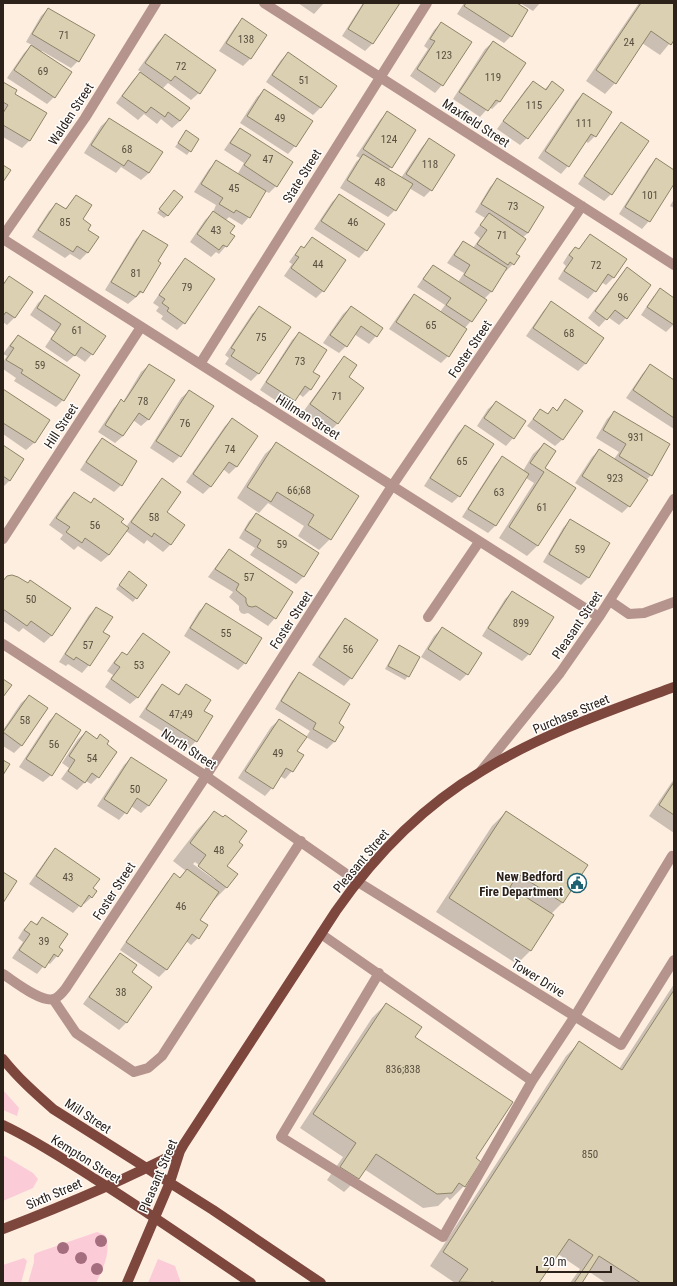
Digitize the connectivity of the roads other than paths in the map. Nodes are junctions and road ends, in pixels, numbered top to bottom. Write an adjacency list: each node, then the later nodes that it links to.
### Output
1 (156, 3): 6 (street, Walden Street)
2 (264, 3): 4 (street, Maxfield Street)
3 (427, 3): 4 (street, State Street)
4 (380, 77): 5 (street, Maxfield Street); 10 (street, State Street)
5 (582, 206): 8 (street, Maxfield Street); 11 (street, Foster Street)
6 (3, 236)
7 (3, 239): 9 (street, Hillman Street)
8 (674, 265)
9 (142, 327): 10 (street, Hillman Street); 13 (street, Hill Street)
10 (200, 364): 11 (street, Hillman Street)
11 (392, 486): 14 (street, Hillman Street); 22 (street, Foster Street)
12 (674, 499): 15 (street, Pleasant Street)
13 (3, 539)
14 (479, 542): 17 (street); 18 (street, Hillman Street)
15 (610, 601): 16 (street); 18 (street, Pleasant Street)
16 (674, 602)
17 (428, 617)
18 (599, 617): 21 (street, Pleasant Street)
19 (3, 644): 22 (street, North Street)
20 (674, 687): 21 (main road, Purchase Street)
21 (481, 771): 25 (main road, Pleasant Street)
22 (206, 776): 23 (street, North Street); 30 (street, Foster Street)
23 (301, 842): 25 (street, North Street); 30 (street)
24 (674, 857): 31 (street)
25 (358, 882): 26 (main road, Pleasant Street); 31 (street, Tower Drive)
26 (321, 934): 28 (street); 35 (main road, Pleasant Street)
27 (674, 960): 31 (street, Tower Drive)
28 (379, 973): 33 (street); 33 (street)
29 (3, 974): 30 (street)
30 (53, 999)
31 (575, 1016): 33 (street)
32 (3, 1059): 36 (main road, Mill Street)
33 (532, 1081)
34 (3, 1125): 38 (main road, Kempton Street)
35 (180, 1151): 36 (main road, Sixth Street); 37 (main road, Pleasant Street)
36 (147, 1168): 37 (main road, Mill Street); 38 (main road, Sixth Street)
37 (170, 1182): 39 (main road, Pleasant Street); 43 (main road, Mill Street)
38 (107, 1186): 39 (main road, Kempton Street); 40 (main road, Sixth Street)
39 (154, 1217): 41 (main road, Pleasant Street); 42 (main road, Kempton Street)
40 (3, 1229)
41 (127, 1283)
42 (251, 1283)
43 (321, 1283)

